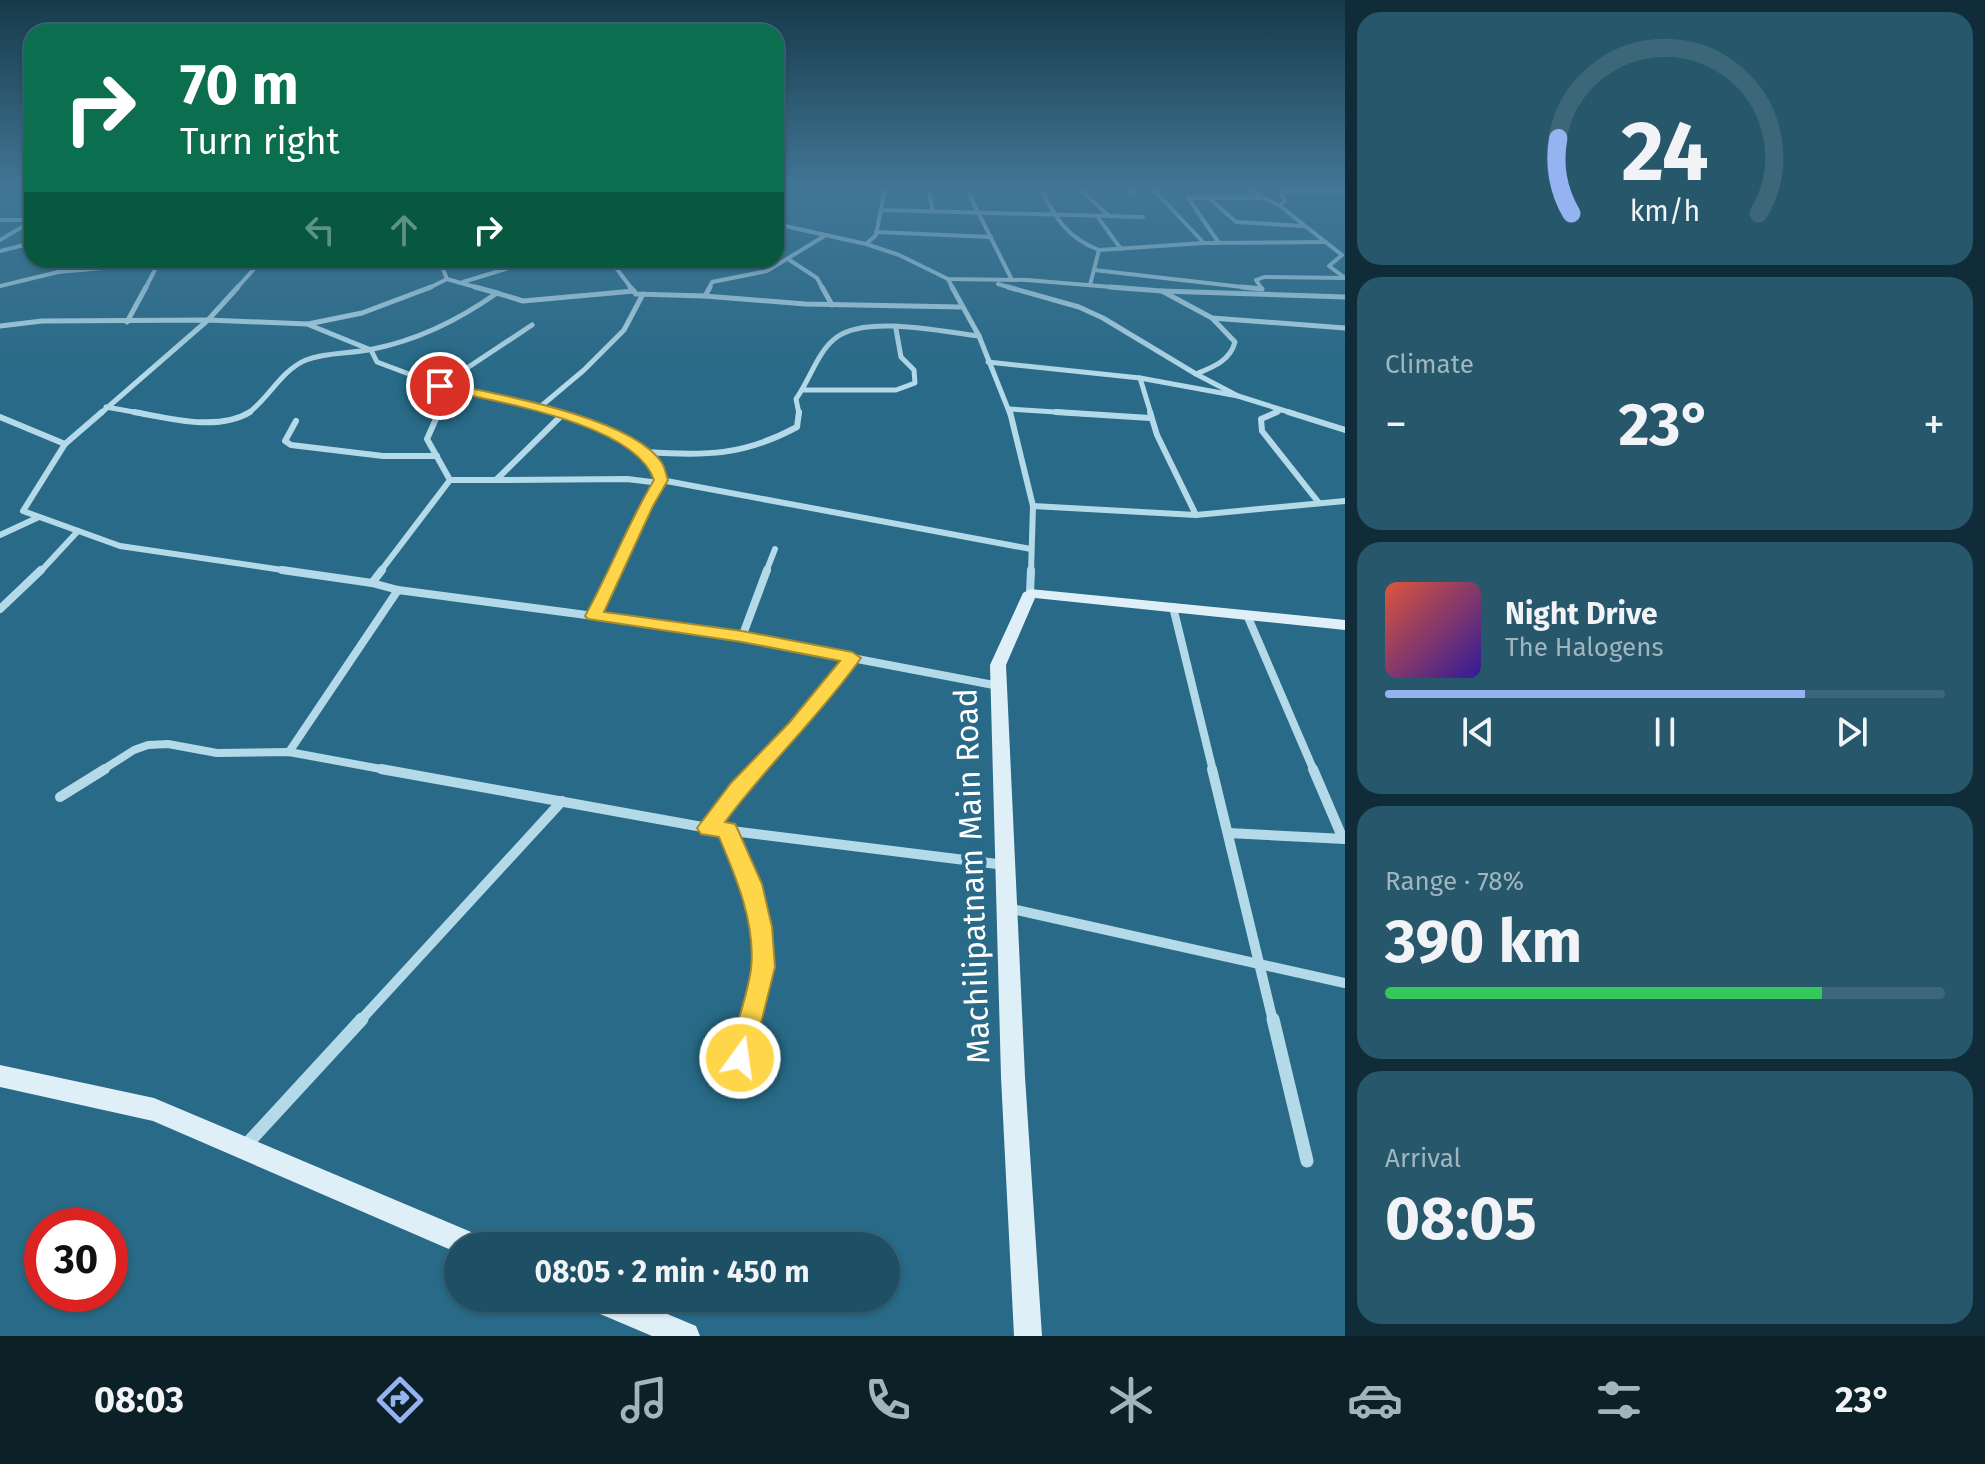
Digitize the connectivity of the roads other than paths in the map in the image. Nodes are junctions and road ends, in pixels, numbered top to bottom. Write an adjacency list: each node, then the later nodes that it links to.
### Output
1 (802, 250): 6 (street)
2 (885, 250): 19 (street)
3 (998, 250): 21 (street)
4 (1099, 250): 15 (street)
5 (1344, 257): 17 (street)
6 (788, 259): 7 (street); 33 (street)
7 (784, 261)
8 (91, 268): 16 (street)
9 (156, 268): 37 (street)
10 (255, 268): 36 (street)
11 (445, 268): 18 (street)
12 (509, 268): 22 (street)
13 (616, 268): 26 (street)
14 (772, 268): 30 (street)
15 (1094, 270): 23 (street); 25 (street)
16 (64, 271): 24 (street)
17 (1345, 278): 25 (street)
18 (447, 279): 22 (street); 38 (street)
19 (948, 279): 20 (street); 34 (street)
20 (984, 280): 21 (street); 46 (street)
21 (1012, 280): 23 (street)
22 (461, 283): 28 (street)
23 (1090, 285): 27 (street)
24 (0, 286)
25 (1262, 289): 31 (street)
26 (634, 291): 28 (street); 29 (street)
27 (1162, 291): 31 (street); 35 (street)
28 (497, 293): 44 (street)
29 (643, 294): 30 (street); 53 (street)
30 (705, 296): 33 (street)
31 (1267, 296): 32 (street)
32 (1345, 297)
33 (832, 305): 34 (street)
34 (961, 307): 43 (street)
35 (1212, 318): 41 (street); 46 (street)
36 (208, 320): 37 (street); 38 (street); 52 (street)
37 (127, 322): 40 (street)
38 (307, 324): 44 (street)
39 (532, 325): 48 (street)
40 (0, 326)
41 (1345, 328)
42 (896, 329): 43 (street); 50 (street); 50 (street)
43 (979, 336): 45 (street)
44 (371, 350): 48 (street); 52 (street)
45 (988, 362): 47 (street); 54 (street)
46 (1196, 374): 51 (street)
47 (1140, 378): 51 (street); 58 (street)
48 (440, 386): 49 (street)
49 (449, 389): 53 (street); 63 (street)
50 (804, 390): 62 (street)
51 (1238, 396): 55 (street)
52 (106, 407): 61 (street)
53 (540, 407): 56 (street)
54 (1009, 409): 58 (street); 69 (street)
55 (1281, 410): 60 (street); 68 (street)
56 (562, 415): 62 (street); 65 (street)
57 (0, 417): 61 (street)
58 (1150, 418): 70 (street)
59 (296, 421): 63 (street)
60 (1345, 430)
61 (65, 444): 71 (street)
62 (646, 452): 66 (street)
63 (437, 456): 64 (street)
64 (450, 480): 65 (street); 76 (street)
65 (496, 480): 66 (street)
66 (660, 482): 75 (street); 82 (street)
67 (1345, 501): 68 (street)
68 (1319, 503): 70 (street)
69 (1033, 506): 70 (street); 75 (street)
70 (1196, 515)
71 (39, 517): 72 (street); 73 (street)
72 (78, 531): 76 (street); 80 (street)
73 (0, 535)
74 (775, 549): 84 (street)
75 (1031, 549): 78 (street)
76 (372, 583): 77 (street)
77 (398, 590): 82 (street); 87 (street)
78 (1030, 593): 79 (street); 86 (street, Machilipatnam Main Road)
79 (1173, 607): 81 (street); 92 (street)
80 (0, 609)
81 (1247, 615): 83 (street); 93 (street)
82 (594, 616): 84 (street)
83 (1345, 625)
84 (742, 637): 85 (street)
85 (852, 658): 86 (street); 90 (street)
86 (999, 686): 94 (street, Machilipatnam Main Road)
87 (289, 752): 88 (street); 89 (street)
88 (60, 797)
89 (562, 801): 90 (street); 100 (street)
90 (708, 828): 91 (street)
91 (727, 830): 94 (street); 98 (street)
92 (1228, 833): 93 (street); 96 (street)
93 (1344, 839)
94 (1006, 865): 95 (street, Machilipatnam Main Road)
95 (1007, 908): 96 (street); 105 (street, Machilipatnam Main Road)
96 (1260, 967): 97 (street); 101 (street)
97 (1345, 983)
98 (740, 1058)
99 (0, 1076): 100 (street)
100 (243, 1148): 102 (street)
101 (1307, 1161)
102 (444, 1233)
103 (629, 1312): 104 (street)
104 (686, 1336)
105 (1028, 1336)

